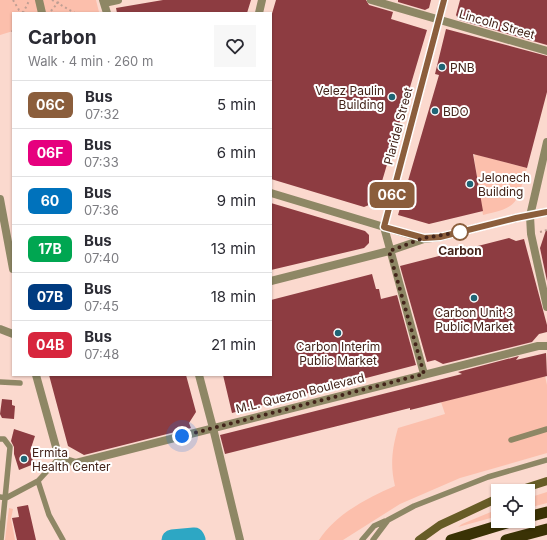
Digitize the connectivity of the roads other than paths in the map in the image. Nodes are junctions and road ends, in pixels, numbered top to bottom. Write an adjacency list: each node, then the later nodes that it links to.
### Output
1 (39, 0): 7 (street)
2 (118, 0): 6 (street)
3 (262, 0): 9 (street)
4 (371, 0): 10 (street, Lincoln Street)
5 (444, 0): 10 (street, Plaridel Street)
6 (104, 1): 8 (street)
7 (42, 12)
8 (107, 12)
9 (259, 12)
10 (438, 20): 11 (street, Lincoln Street); 17 (street, Plaridel Street)
11 (547, 51)
12 (547, 142): 16 (street)
13 (272, 193): 17 (street)
14 (0, 199): 20 (street)
15 (547, 212): 16 (street)
16 (530, 216): 18 (street); 22 (street)
17 (384, 227): 18 (street); 19 (street, Plaridel Street)
18 (424, 238): 19 (street)
19 (389, 251): 21 (street); 26 (street, Plaridel Street)
20 (12, 265)
21 (272, 281)
22 (547, 307)
23 (0, 329): 24 (street)
24 (12, 334)
25 (547, 346): 26 (street, M.L. Quezon Boulevard)
26 (424, 374): 31 (street, M.L. Quezon Boulevard)
27 (36, 376): 35 (street)
28 (199, 376): 31 (street)
29 (0, 382): 30 (lane)
30 (20, 383)
31 (213, 428): 35 (street, M.L. Quezon Boulevard); 50 (street)
32 (547, 428): 34 (lane)
33 (0, 439): 40 (lane)
34 (511, 440)
35 (59, 458): 37 (lane)
36 (547, 460): 44 (lane)
37 (38, 481): 40 (lane); 49 (lane)
38 (547, 481): 39 (main road)
39 (535, 485)
40 (3, 498): 45 (lane)
41 (491, 501): 53 (main road)
42 (547, 512): 43 (highway)
43 (535, 515)
44 (388, 520): 51 (lane); 52 (lane)
45 (2, 522): 48 (lane)
46 (491, 528): 54 (highway)
47 (547, 529): 55 (highway)
48 (1, 540)
49 (63, 540)
50 (240, 540)
51 (362, 540)
52 (373, 540)
53 (419, 540)
54 (451, 540)
55 (506, 540)

